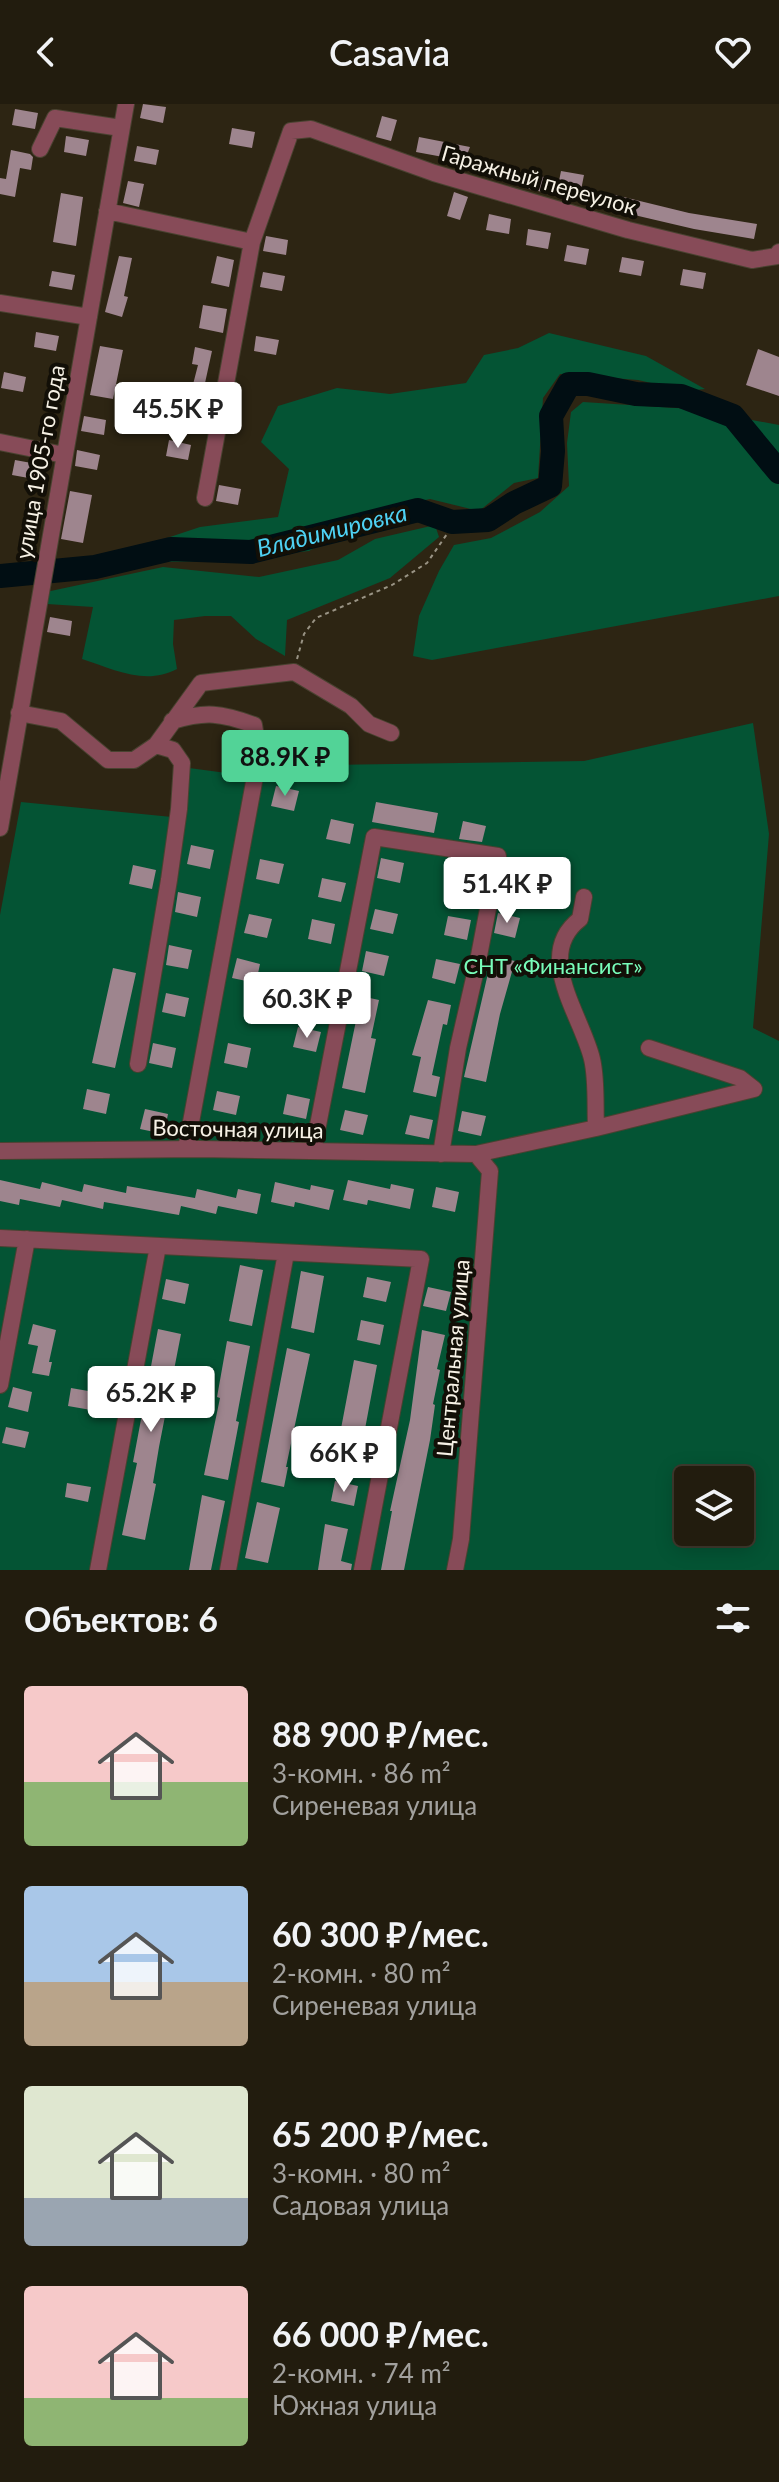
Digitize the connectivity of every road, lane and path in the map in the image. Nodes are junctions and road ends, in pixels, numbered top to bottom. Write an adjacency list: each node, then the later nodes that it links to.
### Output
1 (126, 104): 2 (street, улица 1905-го года)
2 (121, 128): 3 (street); 4 (street, улица 1905-го года)
3 (40, 149)
4 (107, 211): 5 (street); 8 (street, улица 1905-го года)
5 (252, 242): 6 (street, Гаражный переулок); 11 (street)
6 (778, 254)
7 (0, 303): 8 (street)
8 (89, 317): 10 (street, улица 1905-го года)
9 (0, 442): 10 (street)
10 (64, 455): 14 (street, улица 1905-го года)
11 (205, 498)
12 (447, 534): 13 (path)
13 (294, 672): 15 (street); 16 (street)
14 (19, 713): 17 (street); 18 (street, улица 1905-го года)
15 (172, 721): 17 (street); 23 (street)
16 (391, 733)
17 (156, 745): 21 (street)
18 (1, 817)
19 (584, 897): 22 (street)
20 (649, 1048): 22 (street, Восточная улица)
21 (138, 1064)
22 (596, 1128): 27 (street, Восточная улица)
23 (186, 1149): 24 (street, Восточная улица); 25 (street, Восточная улица)
24 (0, 1151)
25 (313, 1151): 26 (street, Восточная улица); 26 (street)
26 (441, 1154): 27 (street, Восточная улица)
27 (476, 1154): 36 (street, Центральная улица)
28 (0, 1238): 29 (street)
29 (27, 1239): 30 (street); 32 (street)
30 (158, 1246): 31 (street); 33 (street)
31 (286, 1253): 34 (street); 35 (street)
32 (0, 1385)
33 (98, 1570)
34 (228, 1570)
35 (362, 1570)
36 (455, 1570)

